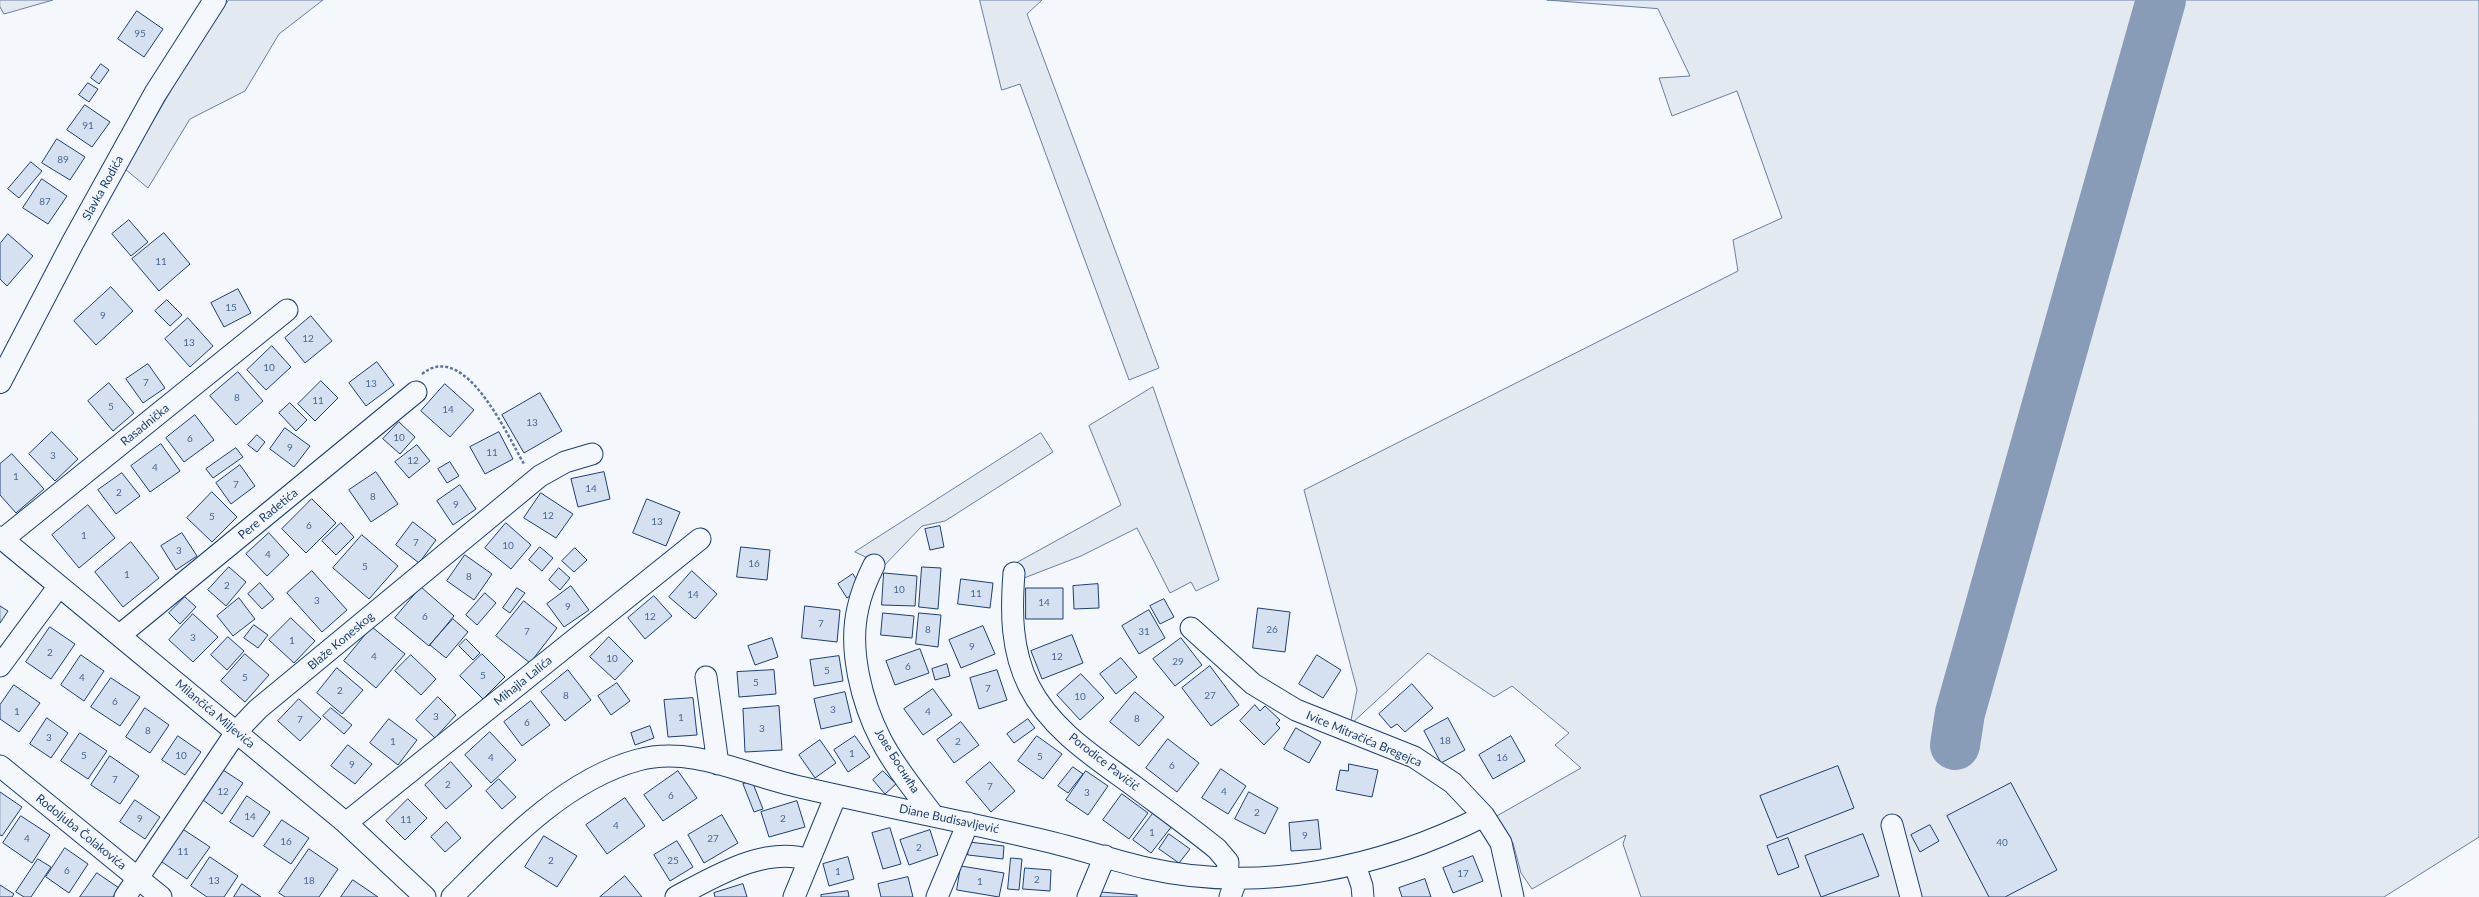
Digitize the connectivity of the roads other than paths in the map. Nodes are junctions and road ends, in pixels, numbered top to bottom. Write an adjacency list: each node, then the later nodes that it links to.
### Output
1 (215, 0): 3 (main road, Slavka Rodića)
2 (287, 310): 6 (street, Rasadnička)
3 (0, 382)
4 (416, 392): 12 (street, Pere Radetića)
5 (592, 454): 15 (street, Blaže Koneskog)
6 (1, 538): 10 (street, Milančića Miljevića)
7 (700, 539): 21 (street, Mihajla Lalića)
8 (874, 565): 19 (street, Јове Боснића)
9 (1014, 573): 28 (street, Porodice Pavičić)
10 (59, 586): 12 (street, Milančića Miljevića); 13 (street)
11 (1191, 628): 20 (street, Ivice Mitračića Bregejca)
12 (120, 635): 15 (street, Milančića Miljevića)
13 (0, 666)
14 (706, 677): 16 (street)
15 (237, 731): 21 (street, Milančića Miljevića); 27 (street, Blaže Koneskog)
16 (718, 764): 18 (street, Diane Budisavljević); 32 (street, Diane Budisavljević)
17 (0, 766): 27 (street, Rodoljuba Čolakovića)
18 (836, 795): 19 (street, Diane Budisavljević); 25 (street)
19 (933, 815): 22 (street, Diane Budisavljević)
20 (1484, 816): 26 (street, Diane Budisavljević); 38 (street, Ivice Mitračića Bregejca)
21 (346, 823): 31 (street, Milančića Miljevića)
22 (968, 823): 24 (street, Diane Budisavljević); 35 (street)
23 (1892, 825): 39 (street)
24 (1105, 856): 28 (street, Diane Budisavljević); 36 (street)
25 (809, 860): 33 (street); 34 (street)
26 (1355, 865): 28 (street, Diane Budisavljević); 37 (street)
27 (136, 877): 29 (street, Blaže Koneskog); 30 (street, Rodoljuba Čolakovića)
28 (1231, 884)
29 (125, 897)
30 (161, 897)
31 (425, 897)
32 (452, 897)
33 (676, 897)
34 (794, 897)
35 (937, 897)
36 (1088, 897)
37 (1363, 897)
38 (1513, 897)
39 (1911, 897)

